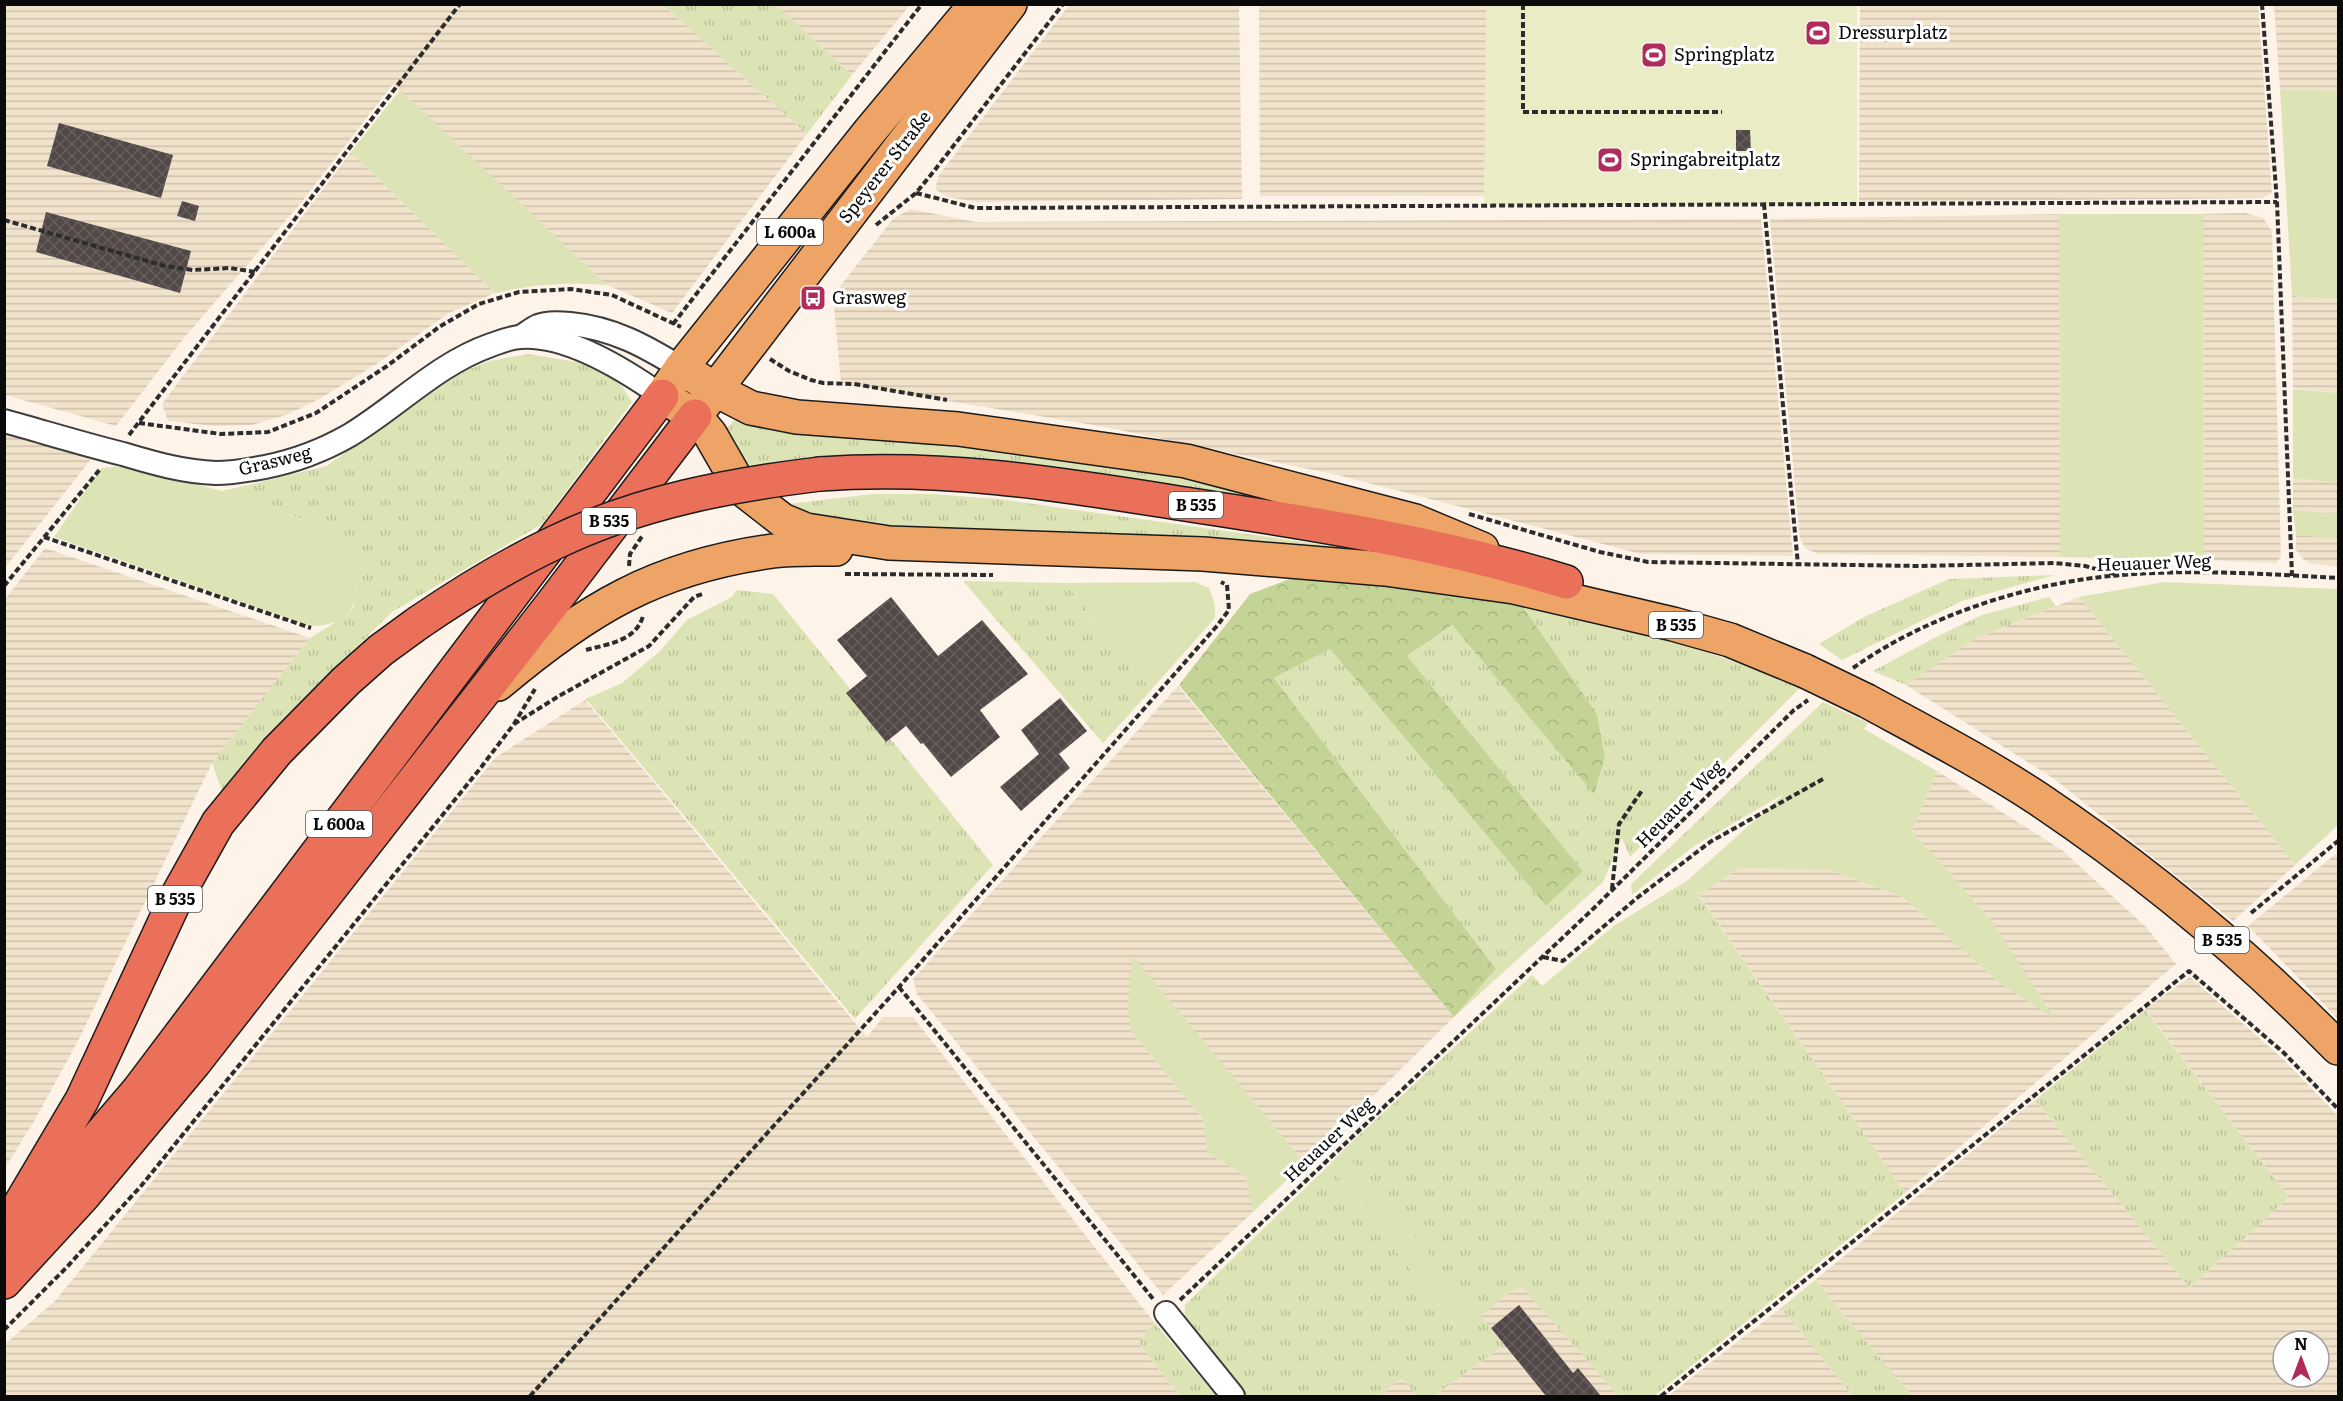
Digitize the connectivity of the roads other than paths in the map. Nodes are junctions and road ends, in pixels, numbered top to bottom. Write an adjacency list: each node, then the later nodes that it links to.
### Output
1 (976, 4): 4 (main road, Speyerer Straße / L 600a)
2 (1010, 4): 5 (main road, Speyerer Straße / L 600a)
3 (521, 336): 4 (street, Grasweg); 6 (street, Grasweg); 8 (street, Grasweg)
4 (681, 368): 5 (main road); 6 (main road, Speyerer Straße / L 600a)
5 (716, 390): 7 (main road, Speyerer Straße / L 600a); 10 (main road)
6 (662, 396): 7 (main road); 15 (highway, L 600a)
7 (695, 416): 9 (main road); 12 (highway, L 600a)
8 (4, 421)
9 (889, 543): 11 (main road, B 535); 12 (main road, B 535)
10 (1566, 582): 11 (main road, B 535); 14 (highway, B 535, bridge)
11 (1721, 637): 13 (main road, B 535, bridge)
12 (468, 709): 16 (highway, B 535)
13 (2338, 1048)
14 (4, 1229)
15 (4, 1243)
16 (4, 1282)
17 (1166, 1313): 18 (street)
18 (1233, 1396)

